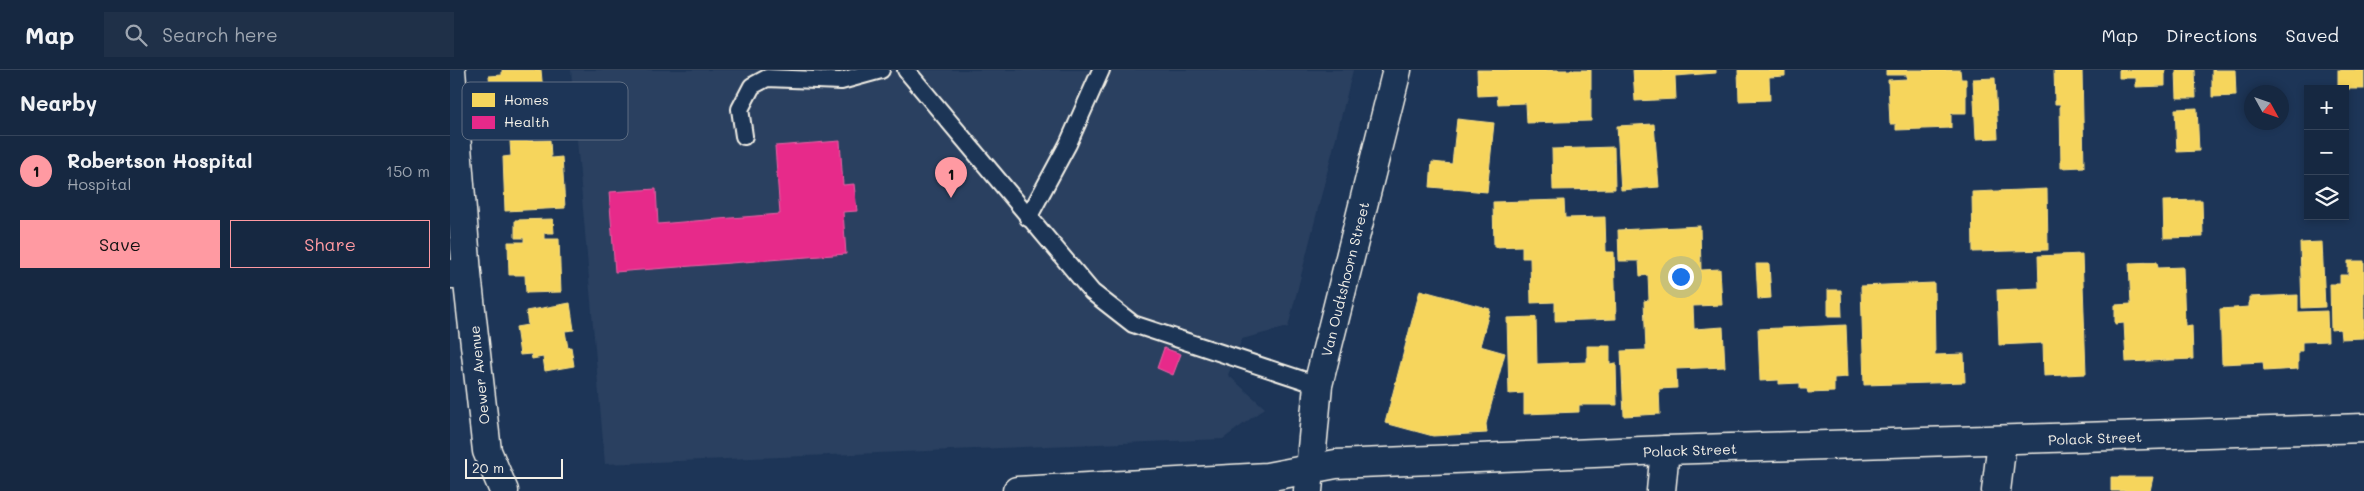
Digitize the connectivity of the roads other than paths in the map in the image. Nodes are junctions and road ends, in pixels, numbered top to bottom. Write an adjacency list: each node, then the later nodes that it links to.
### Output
1 (451, 70): 8 (street, Oewer Avenue)
2 (881, 70): 6 (lane)
3 (906, 70): 7 (lane)
4 (1101, 70): 7 (lane)
5 (1397, 70): 9 (street, Van Oudtshoorn Street)
6 (744, 136)
7 (1028, 218): 9 (lane)
8 (459, 274): 14 (street, Oewer Avenue)
9 (1318, 385): 13 (street, Van Oudtshoorn Street)
10 (2364, 428): 11 (street, Polack Street)
11 (2002, 441): 12 (street, Polack Street); 17 (street)
12 (1666, 450): 13 (street, Polack Street); 16 (street)
13 (1309, 480): 15 (street, Polack Street)
14 (504, 491)
15 (1017, 491)
16 (1661, 491)
17 (1996, 491)

